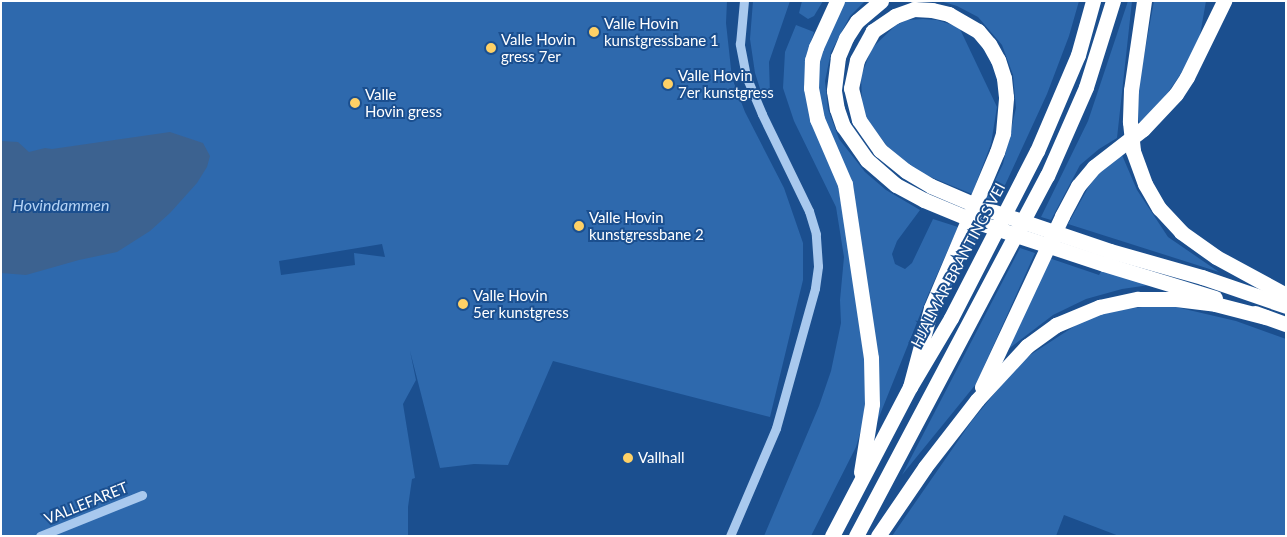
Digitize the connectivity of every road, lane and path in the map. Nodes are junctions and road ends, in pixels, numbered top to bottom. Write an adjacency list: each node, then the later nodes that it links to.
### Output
1 (744, 1): 19 (street)
2 (837, 1): 16 (highway)
3 (881, 1): 9 (highway, bridge)
4 (1093, 1): 14 (highway, HJALMAR BRANTINGS VEI)
5 (1113, 1): 21 (highway)
6 (1144, 1): 8 (highway)
7 (1224, 1): 8 (highway)
8 (1131, 137): 10 (highway); 15 (highway)
9 (1107, 258): 11 (highway); 12 (highway); 14 (highway, bridge)
10 (1286, 295)
11 (1286, 306)
12 (1265, 317): 13 (highway); 15 (highway)
13 (1286, 324)
14 (910, 387): 16 (highway, HJALMAR BRANTINGS VEI)
15 (977, 400): 22 (highway)
16 (858, 486): 20 (highway, HJALMAR BRANTINGS VEI)
17 (142, 495): 18 (street, VALLEFARET)
18 (40, 536)
19 (730, 536)
20 (832, 536)
21 (856, 536)
22 (878, 536)

